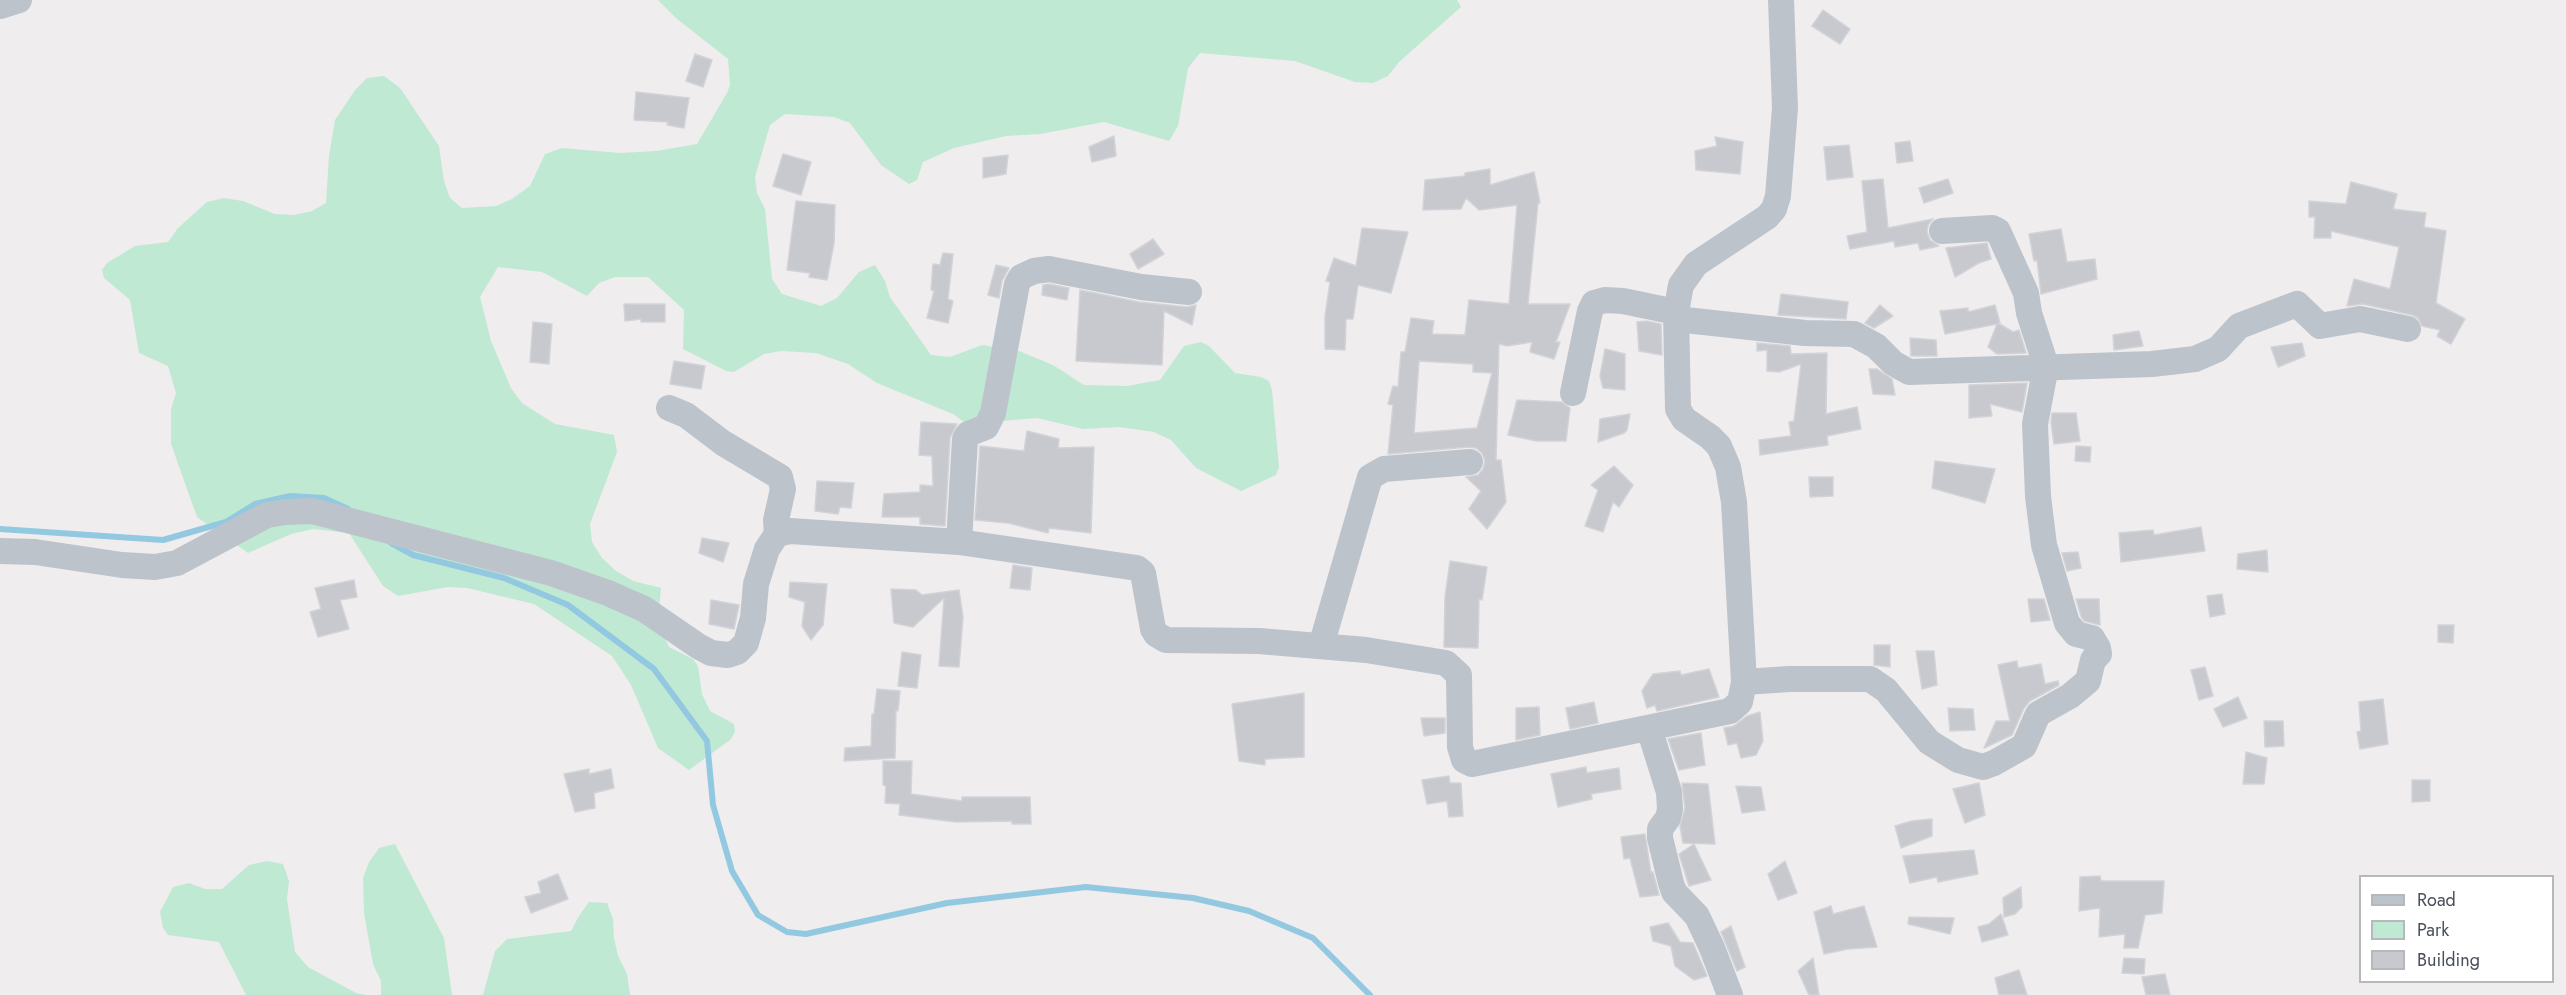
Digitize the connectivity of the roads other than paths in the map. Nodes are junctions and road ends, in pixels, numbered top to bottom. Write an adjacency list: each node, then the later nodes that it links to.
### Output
1 (19, 0): 3 (street)
2 (1781, 0): 6 (street)
3 (0, 6)
4 (1942, 231): 8 (street)
5 (1189, 292): 13 (street)
6 (1676, 315): 8 (street); 9 (street); 16 (street)
7 (2408, 329): 8 (street)
8 (2046, 366): 16 (street)
9 (1573, 393)
10 (669, 408): 12 (street)
11 (1470, 462): 15 (street)
12 (777, 534): 13 (street); 14 (street)
13 (958, 542): 15 (street)
14 (0, 551)
15 (1321, 646): 17 (street)
16 (1744, 682): 17 (street)
17 (1649, 728): 18 (street)
18 (1730, 995)

